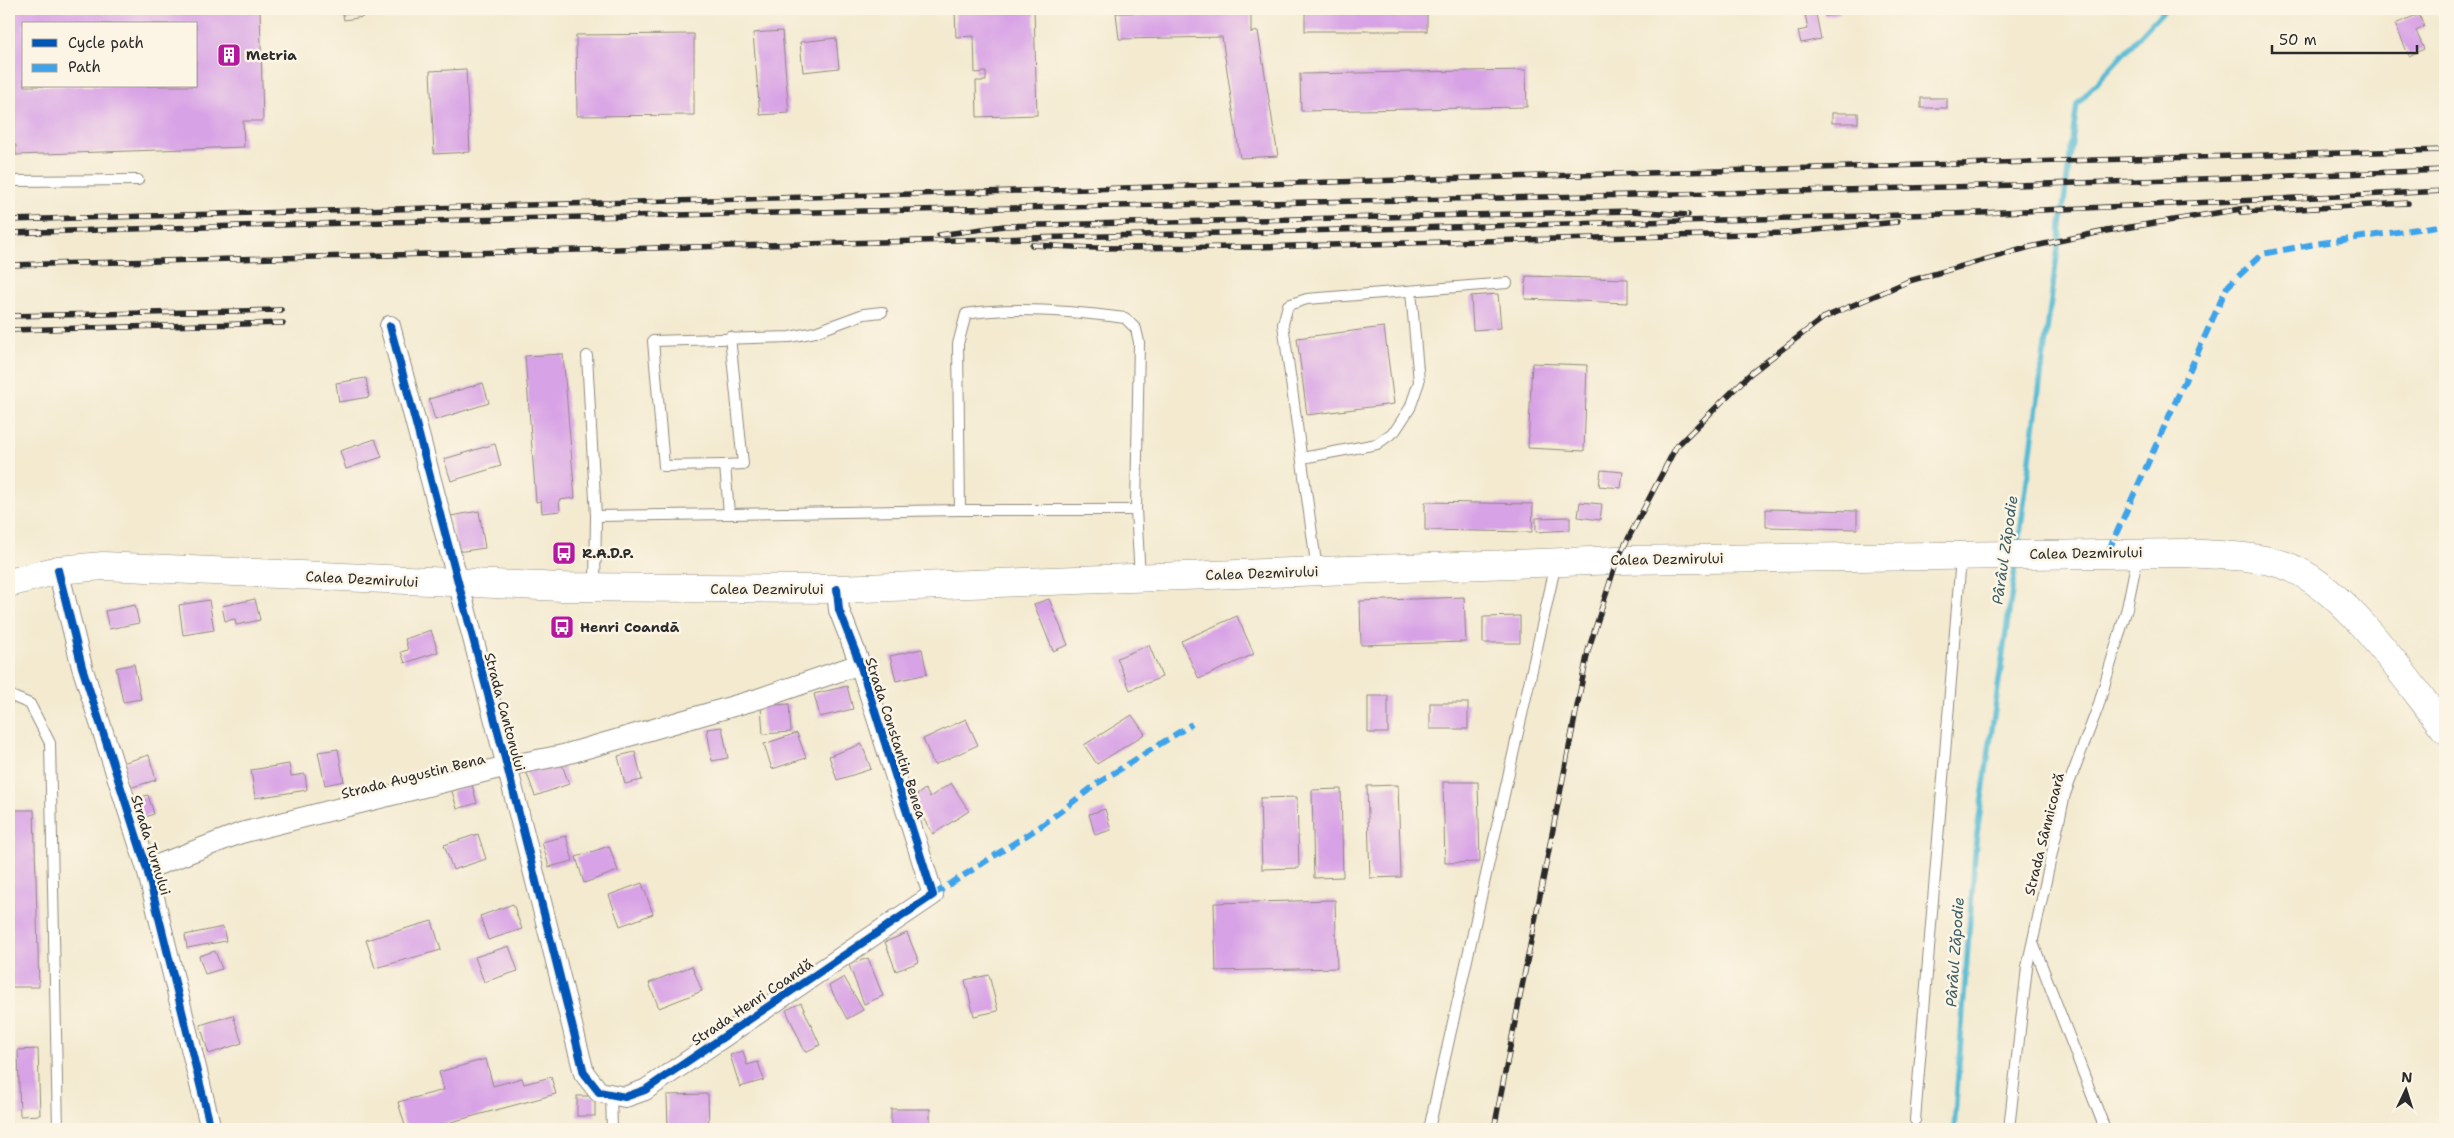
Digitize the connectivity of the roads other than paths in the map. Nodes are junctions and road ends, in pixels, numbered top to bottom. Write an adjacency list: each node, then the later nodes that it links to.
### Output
1 (138, 180): 2 (lane)
2 (9, 181)
3 (1507, 283): 4 (lane)
4 (1411, 290): 9 (lane); 9 (lane)
5 (882, 312): 7 (lane)
6 (390, 326): 22 (street, Strada Cantonului)
7 (730, 337): 10 (lane); 10 (lane)
8 (587, 356): 14 (lane)
9 (1302, 458): 19 (lane)
10 (725, 465): 13 (lane)
11 (960, 510): 12 (lane); 12 (lane); 13 (lane)
12 (1136, 510): 20 (lane)
13 (729, 514): 14 (lane)
14 (596, 516): 23 (lane)
15 (2138, 552): 16 (main road, Calea Dezmirului); 27 (main road, Calea Dezmirului); 31 (lane, Strada Sânnicoară)
16 (1965, 554): 17 (main road, Calea Dezmirului); 33 (lane)
17 (1556, 562): 19 (main road, Calea Dezmirului); 37 (lane)
18 (58, 570): 21 (main road, Calea Dezmirului); 22 (main road, Calea Dezmirului); 29 (street, Strada Turnului)
19 (1318, 571): 20 (main road, Calea Dezmirului)
20 (1140, 578): 24 (main road, Calea Dezmirului)
21 (9, 583)
22 (459, 584): 23 (main road, Calea Dezmirului); 28 (street, Strada Cantonului)
23 (595, 588): 24 (main road, Calea Dezmirului)
24 (836, 589): 25 (street, Strada Constantin Benea)
25 (860, 664): 28 (street, Strada Augustin Bena); 30 (street, Strada Constantin Benea)
26 (9, 695): 34 (lane)
27 (2445, 729)
28 (506, 766): 29 (street, Strada Augustin Bena); 32 (street, Strada Cantonului)
29 (147, 869): 35 (street, Strada Turnului)
30 (933, 895): 32 (street, Strada Henri Coandă)
31 (2033, 942): 38 (lane, Strada Sânnicoară); 39 (lane)
32 (611, 1095): 36 (lane)
33 (1915, 1120)
34 (58, 1129)
35 (210, 1129)
36 (612, 1129)
37 (1428, 1129)
38 (2009, 1129)
39 (2105, 1129)

